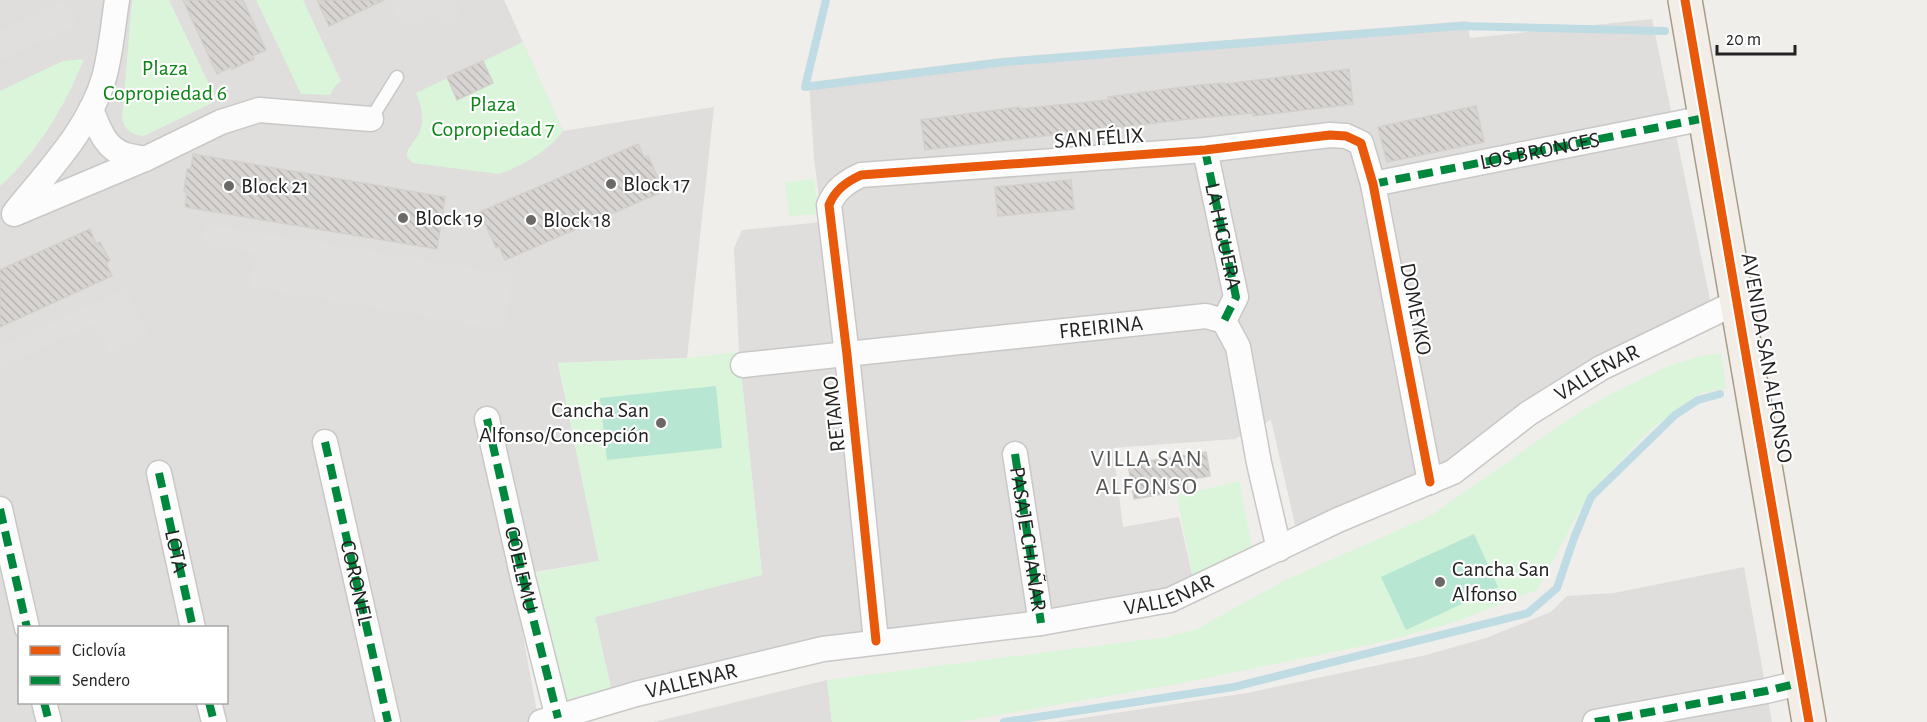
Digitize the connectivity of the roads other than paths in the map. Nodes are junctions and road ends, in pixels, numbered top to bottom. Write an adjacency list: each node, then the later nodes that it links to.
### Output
1 (117, 0): 4 (street)
2 (1685, 0): 5 (main road, AVENIDA SAN ALFONSO)
3 (397, 77): 6 (lane)
4 (92, 109): 9 (street); 12 (street)
5 (1705, 118): 10 (street, LOS BRONCES); 13 (main road, AVENIDA SAN ALFONSO)
6 (371, 119): 9 (street)
7 (1360, 143): 8 (street, SAN FÉLIX); 10 (street, DOMEYKO)
8 (1205, 150): 11 (street, SAN FÉLIX); 14 (street, LA HIGUERA)
9 (145, 159): 12 (street)
10 (1372, 184): 21 (street, DOMEYKO)
11 (841, 187): 15 (street, RETAMO)
12 (7, 217)
13 (1737, 302): 21 (street, VALLENAR); 28 (main road, AVENIDA SAN ALFONSO)
14 (1224, 321): 15 (street, FREIRINA); 23 (street)
15 (847, 355): 16 (street, FREIRINA); 27 (street, RETAMO)
16 (743, 365)
17 (487, 419): 31 (street, COELEMU)
18 (325, 442): 34 (street, CORONEL)
19 (1015, 454): 24 (street, PASAJE CHAÑAR)
20 (159, 473): 26 (street, LOTA)
21 (1430, 482): 23 (street, VALLENAR)
22 (0, 509): 25 (street)
23 (1279, 549): 24 (street, VALLENAR)
24 (1041, 623): 27 (street, VALLENAR)
25 (27, 626)
26 (193, 626)
27 (876, 641): 31 (street, VALLENAR)
28 (1803, 682): 35 (street); 36 (main road, AVENIDA SAN ALFONSO)
29 (44, 704): 32 (street)
30 (210, 704): 33 (street)
31 (549, 720)
32 (48, 722)
33 (214, 722)
34 (388, 722)
35 (1595, 722)
36 (1809, 722)

